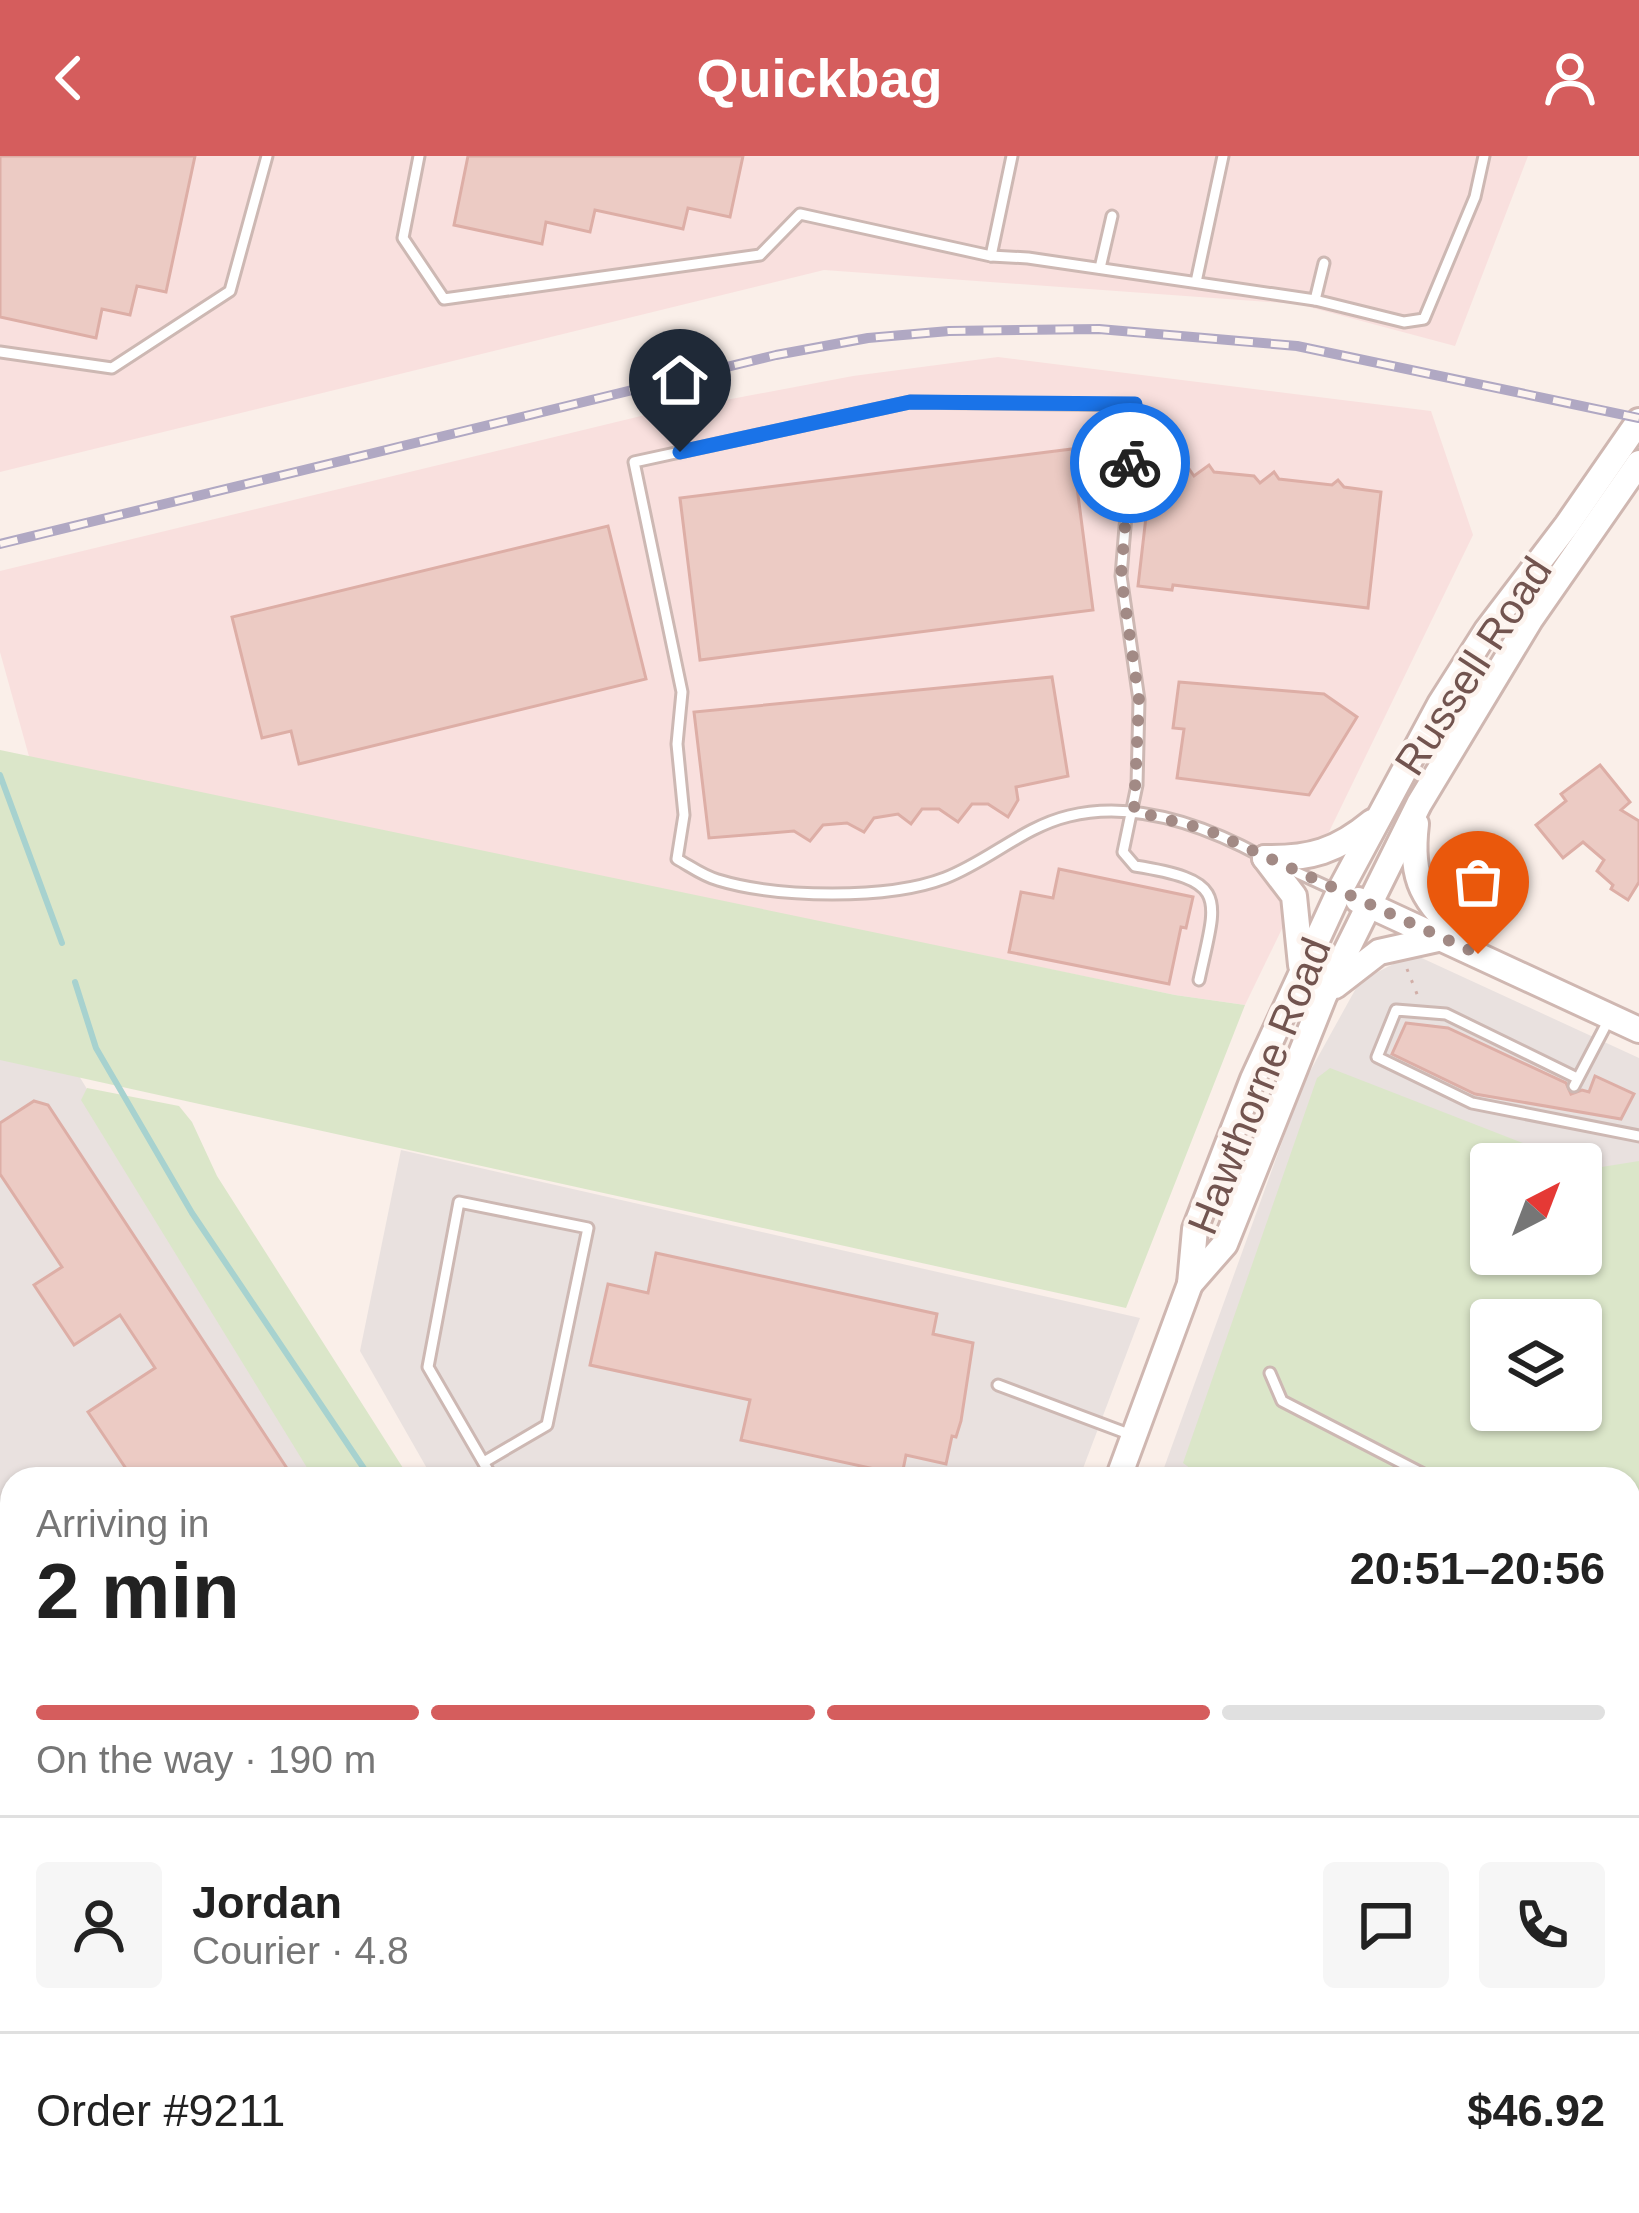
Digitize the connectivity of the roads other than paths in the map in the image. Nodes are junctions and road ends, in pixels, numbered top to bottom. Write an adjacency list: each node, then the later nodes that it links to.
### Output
1 (267, 156): 12 (lane)
2 (419, 156): 7 (lane)
3 (1012, 156): 7 (lane)
4 (1222, 156): 10 (lane)
5 (1484, 156): 11 (lane)
6 (1112, 216): 9 (lane)
7 (991, 256): 9 (lane)
8 (1324, 262): 11 (lane)
9 (1100, 268): 10 (lane)
10 (1196, 282): 11 (lane)
11 (1316, 300)
12 (0, 352)
13 (1639, 422): 14 (main road, Russell Road)
14 (1626, 469): 15 (main road, Russell Road); 17 (main road, Russell Road)
15 (1419, 804): 20 (main road, Russell Road); 22 (main road)
16 (1134, 811): 16 (lane); 18 (lane); 24 (lane)
17 (1378, 816): 18 (main road); 19 (main road, Russell Road)
18 (1265, 858): 19 (lane); 23 (main road)
19 (1339, 892): 20 (main road); 23 (main road, Hawthorne Road)
20 (1370, 905): 21 (main road); 25 (main road, Hawthorne Road)
21 (1444, 938): 22 (main road); 25 (main road)
22 (1478, 954): 26 (main road)
23 (1302, 970): 29 (main road, Hawthorne Road)
24 (1199, 980)
25 (1324, 996): 29 (main road, Hawthorne Road)
26 (1610, 1016): 27 (main road); 28 (lane)
27 (1639, 1030)
28 (1639, 1136)
29 (1190, 1284): 32 (main road, Hawthorne Road)
30 (1270, 1373): 36 (lane)
31 (998, 1385): 32 (lane)
32 (1134, 1436): 35 (main road, Hawthorne Road)
33 (484, 1462): 33 (lane); 34 (lane)
34 (487, 1467)
35 (1122, 1467)
36 (1410, 1467)

